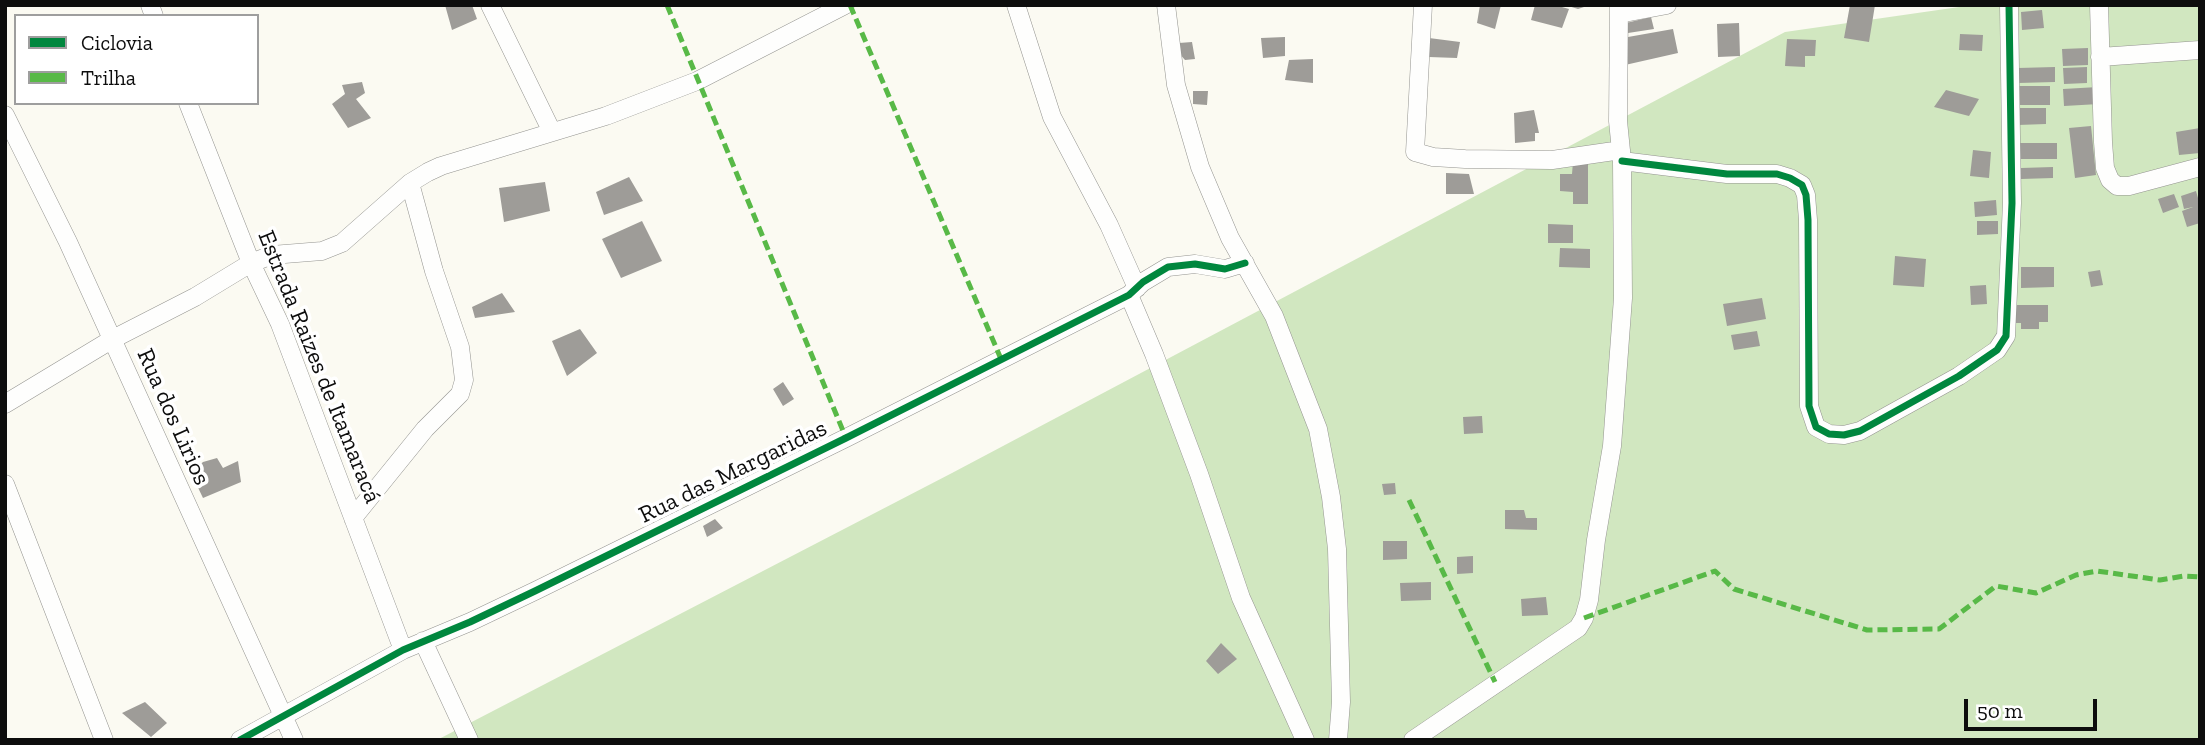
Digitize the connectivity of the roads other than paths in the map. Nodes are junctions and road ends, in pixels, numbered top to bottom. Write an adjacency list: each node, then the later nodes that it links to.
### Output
1 (490, 5): 14 (street)
2 (845, 5): 14 (street)
3 (1016, 5): 20 (street)
4 (1166, 5): 19 (street)
5 (1423, 5): 15 (street)
6 (1667, 5): 9 (street)
7 (2009, 5): 15 (street)
8 (2099, 5): 11 (street)
9 (1619, 10): 15 (street)
10 (2200, 50): 11 (street)
11 (2100, 57): 16 (street)
12 (189, 105): 18 (street, Estrada Raizes de Itamaracá)
13 (5, 115): 21 (street, Rua dos Lirios)
14 (552, 132): 17 (street)
15 (1621, 156): 34 (street)
16 (2200, 167)
17 (410, 183): 18 (street); 24 (street)
18 (251, 263): 21 (street); 24 (street, Estrada Raizes de Itamaracá)
19 (1245, 263): 20 (street, Rua das Margaridas); 33 (street)
20 (1133, 292): 25 (street, Rua das Margaridas); 32 (street)
21 (111, 340): 22 (street); 27 (street, Rua dos Lirios)
22 (5, 404)
23 (5, 484): 28 (street)
24 (353, 518): 26 (street, Estrada Raizes de Itamaracá)
25 (423, 641): 26 (street, Rua das Margaridas); 31 (street)
26 (402, 650): 27 (street, Rua das Margaridas)
27 (283, 716): 29 (street, Rua das Margaridas); 30 (street, Rua dos Lirios)
28 (104, 740)
29 (240, 740)
30 (294, 740)
31 (469, 740)
32 (1305, 740)
33 (1338, 740)
34 (1413, 740)

